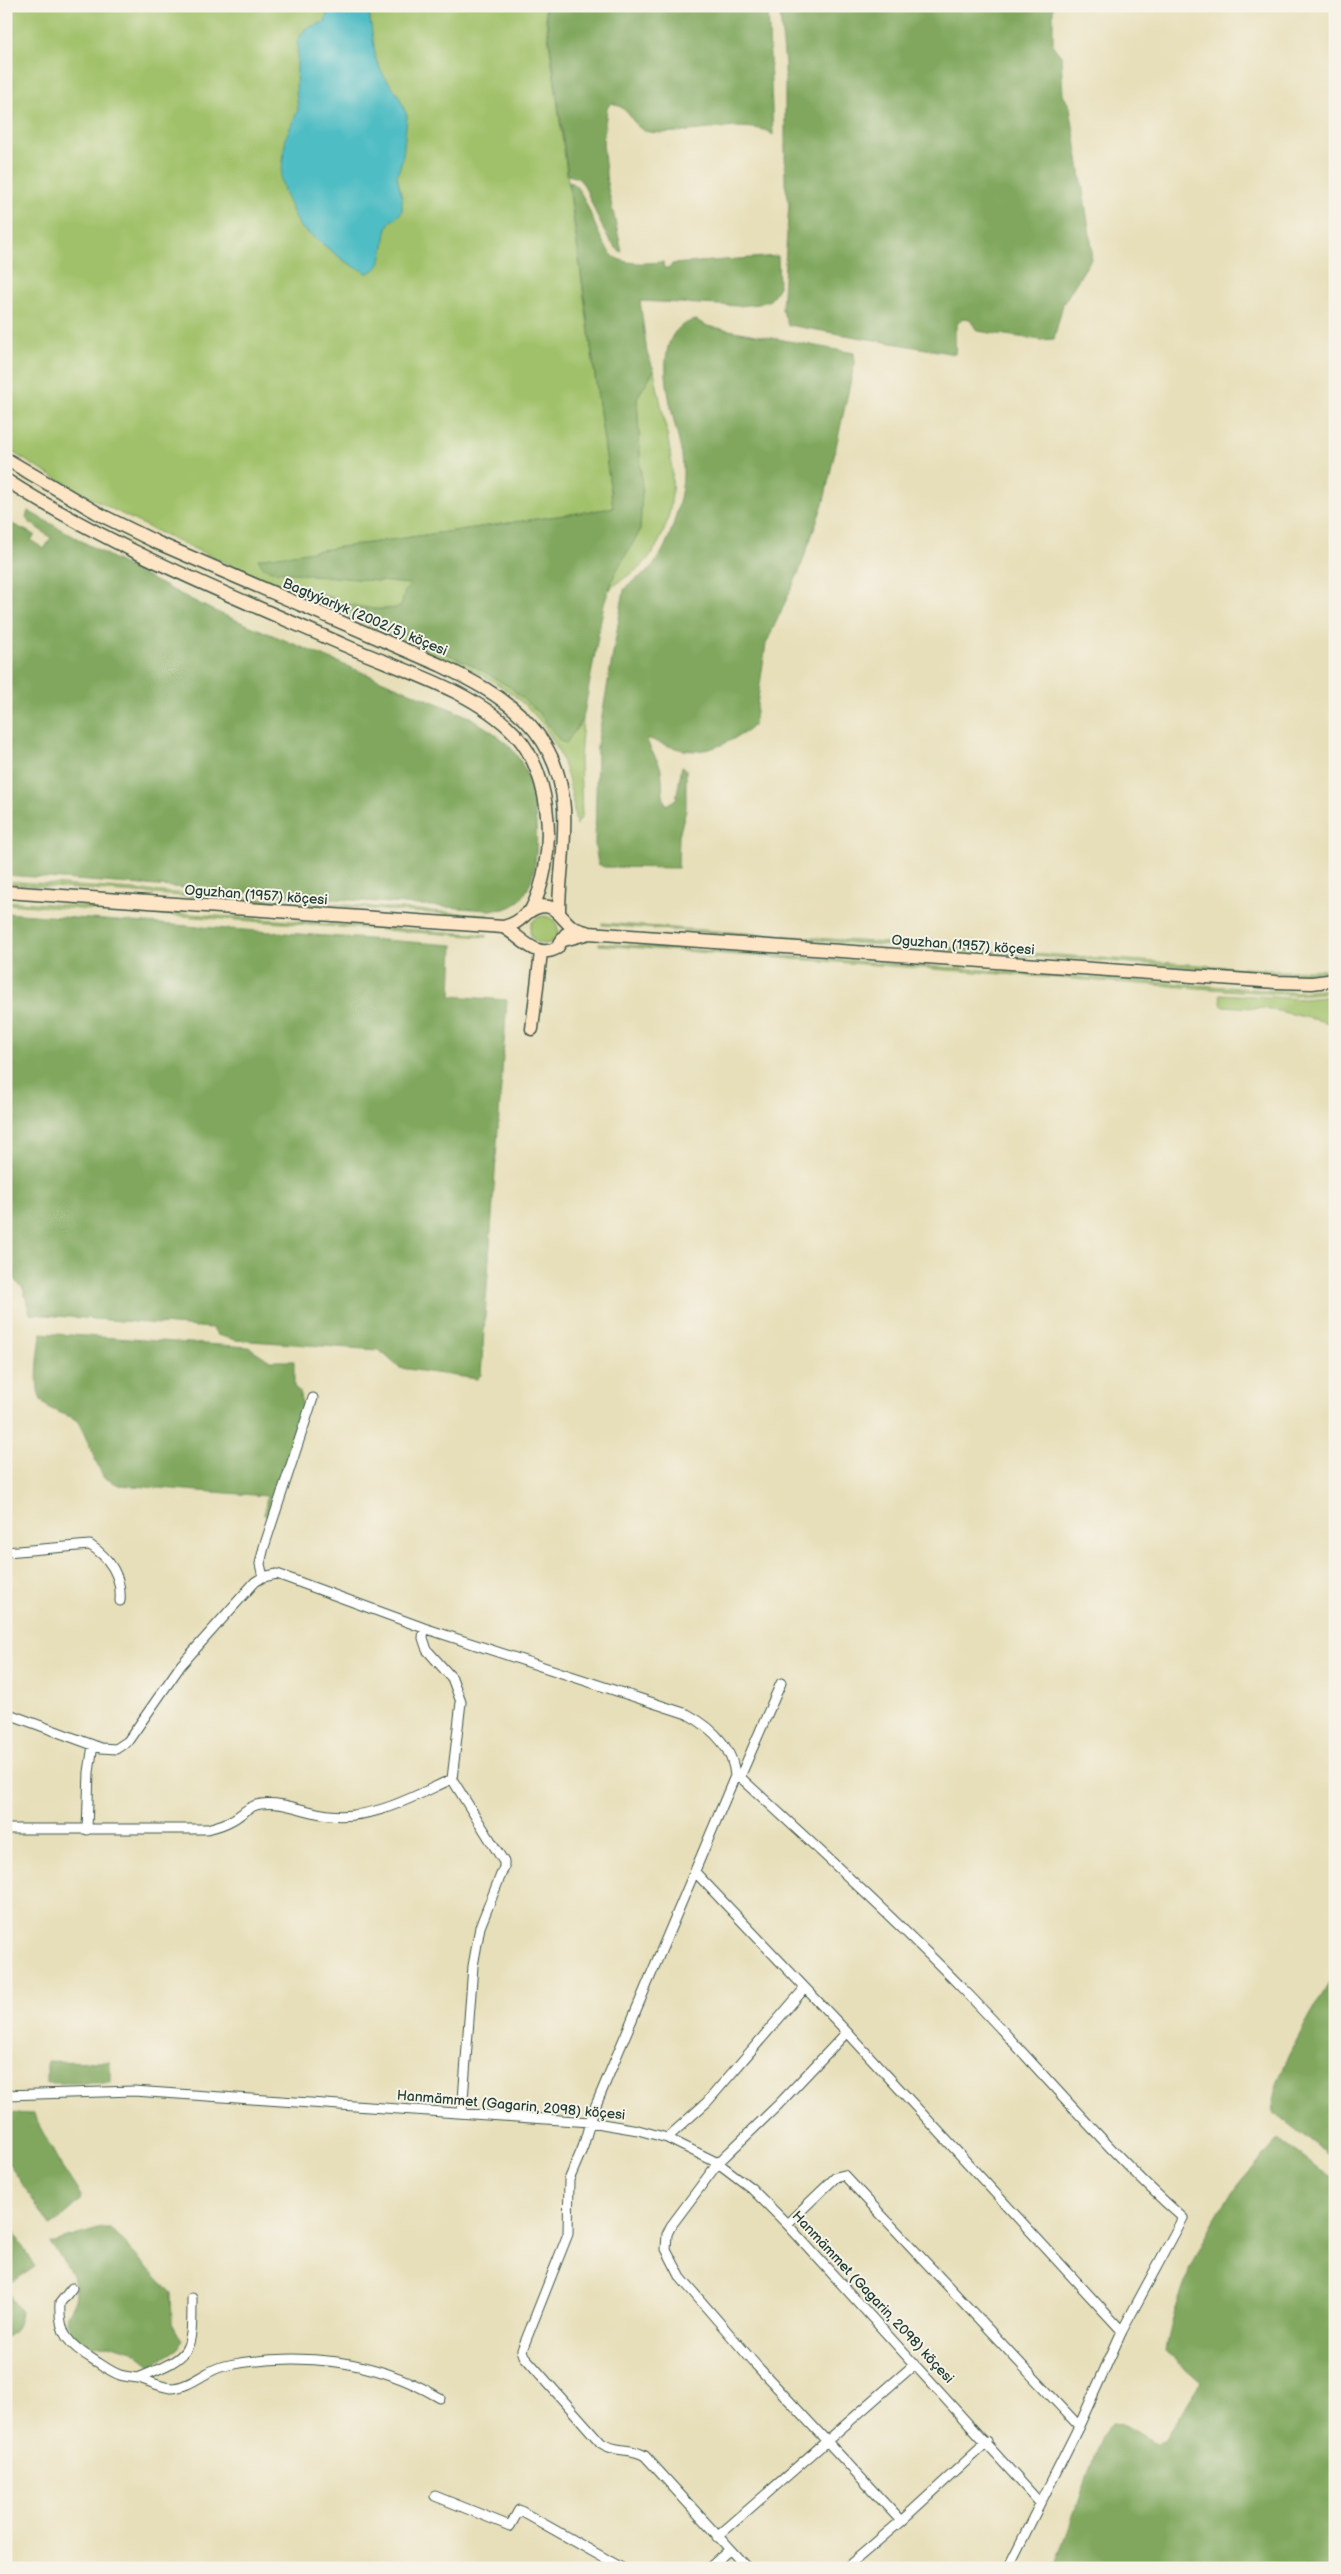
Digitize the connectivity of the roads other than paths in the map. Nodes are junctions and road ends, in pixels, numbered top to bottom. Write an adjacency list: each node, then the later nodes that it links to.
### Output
1 (6, 459): 5 (main road, Bagtyýarlyk (2002/5) köçesi)
2 (6, 480): 4 (main road)
3 (6, 892): 6 (main road, Oguzhan (1957) köçesi)
4 (528, 914): 5 (main road, Oguzhan (1957) köçesi); 6 (main road, Oguzhan (1957) köçesi); 9 (main road)
5 (562, 916): 7 (main road, Oguzhan (1957) köçesi); 8 (main road)
6 (503, 927): 9 (main road)
7 (589, 933): 8 (main road, Oguzhan (1957) köçesi); 11 (main road, Oguzhan (1957) köçesi)
8 (564, 940): 10 (main road, Oguzhan (1957) köçesi)
9 (525, 942): 10 (main road)
10 (541, 952): 12 (main road)
11 (1335, 980)
12 (532, 1029)
13 (313, 1398): 15 (street)
14 (6, 1552): 16 (street)
15 (263, 1576): 17 (street); 20 (street)
16 (120, 1601)
17 (424, 1628): 21 (street); 24 (street)
18 (782, 1683): 35 (street)
19 (6, 1713): 20 (street)
20 (93, 1745): 23 (street)
21 (452, 1779): 23 (street); 28 (street)
22 (6, 1829): 23 (street)
23 (87, 1830)
24 (696, 1873): 25 (street); 29 (street)
25 (805, 1988): 26 (street); 30 (street)
26 (847, 2032): 31 (street); 35 (street)
27 (6, 2095): 28 (street, Hanmämmet (Gagarin, 2098) köçesi)
28 (462, 2113): 29 (street, Hanmämmet (Gagarin, 2098) köçesi)
29 (590, 2122): 30 (street, Hanmämmet (Gagarin, 2098) köçesi); 45 (street)
30 (667, 2138): 31 (street, Hanmämmet (Gagarin, 2098) köçesi)
31 (718, 2163): 32 (street, Hanmämmet (Gagarin, 2098) köçesi); 40 (street)
32 (787, 2224): 36 (street, Hanmämmet (Gagarin, 2098) köçesi); 39 (street)
33 (72, 2288): 37 (street)
34 (192, 2298): 37 (street)
35 (1122, 2331): 39 (street)
36 (916, 2364): 40 (street); 41 (street, Hanmämmet (Gagarin, 2098) köçesi)
37 (138, 2378): 38 (street)
38 (440, 2398)
39 (1080, 2426): 43 (street)
40 (827, 2441): 44 (street); 45 (street)
41 (987, 2442): 43 (street, Hanmämmet (Gagarin, 2098) köçesi); 44 (street)
42 (435, 2496): 47 (street)
43 (1040, 2503): 51 (street)
44 (901, 2521): 50 (street)
45 (717, 2537): 46 (street)
46 (729, 2550): 48 (street); 49 (street)
47 (622, 2568)
48 (709, 2568)
49 (747, 2568)
50 (846, 2568)
51 (1008, 2568)

